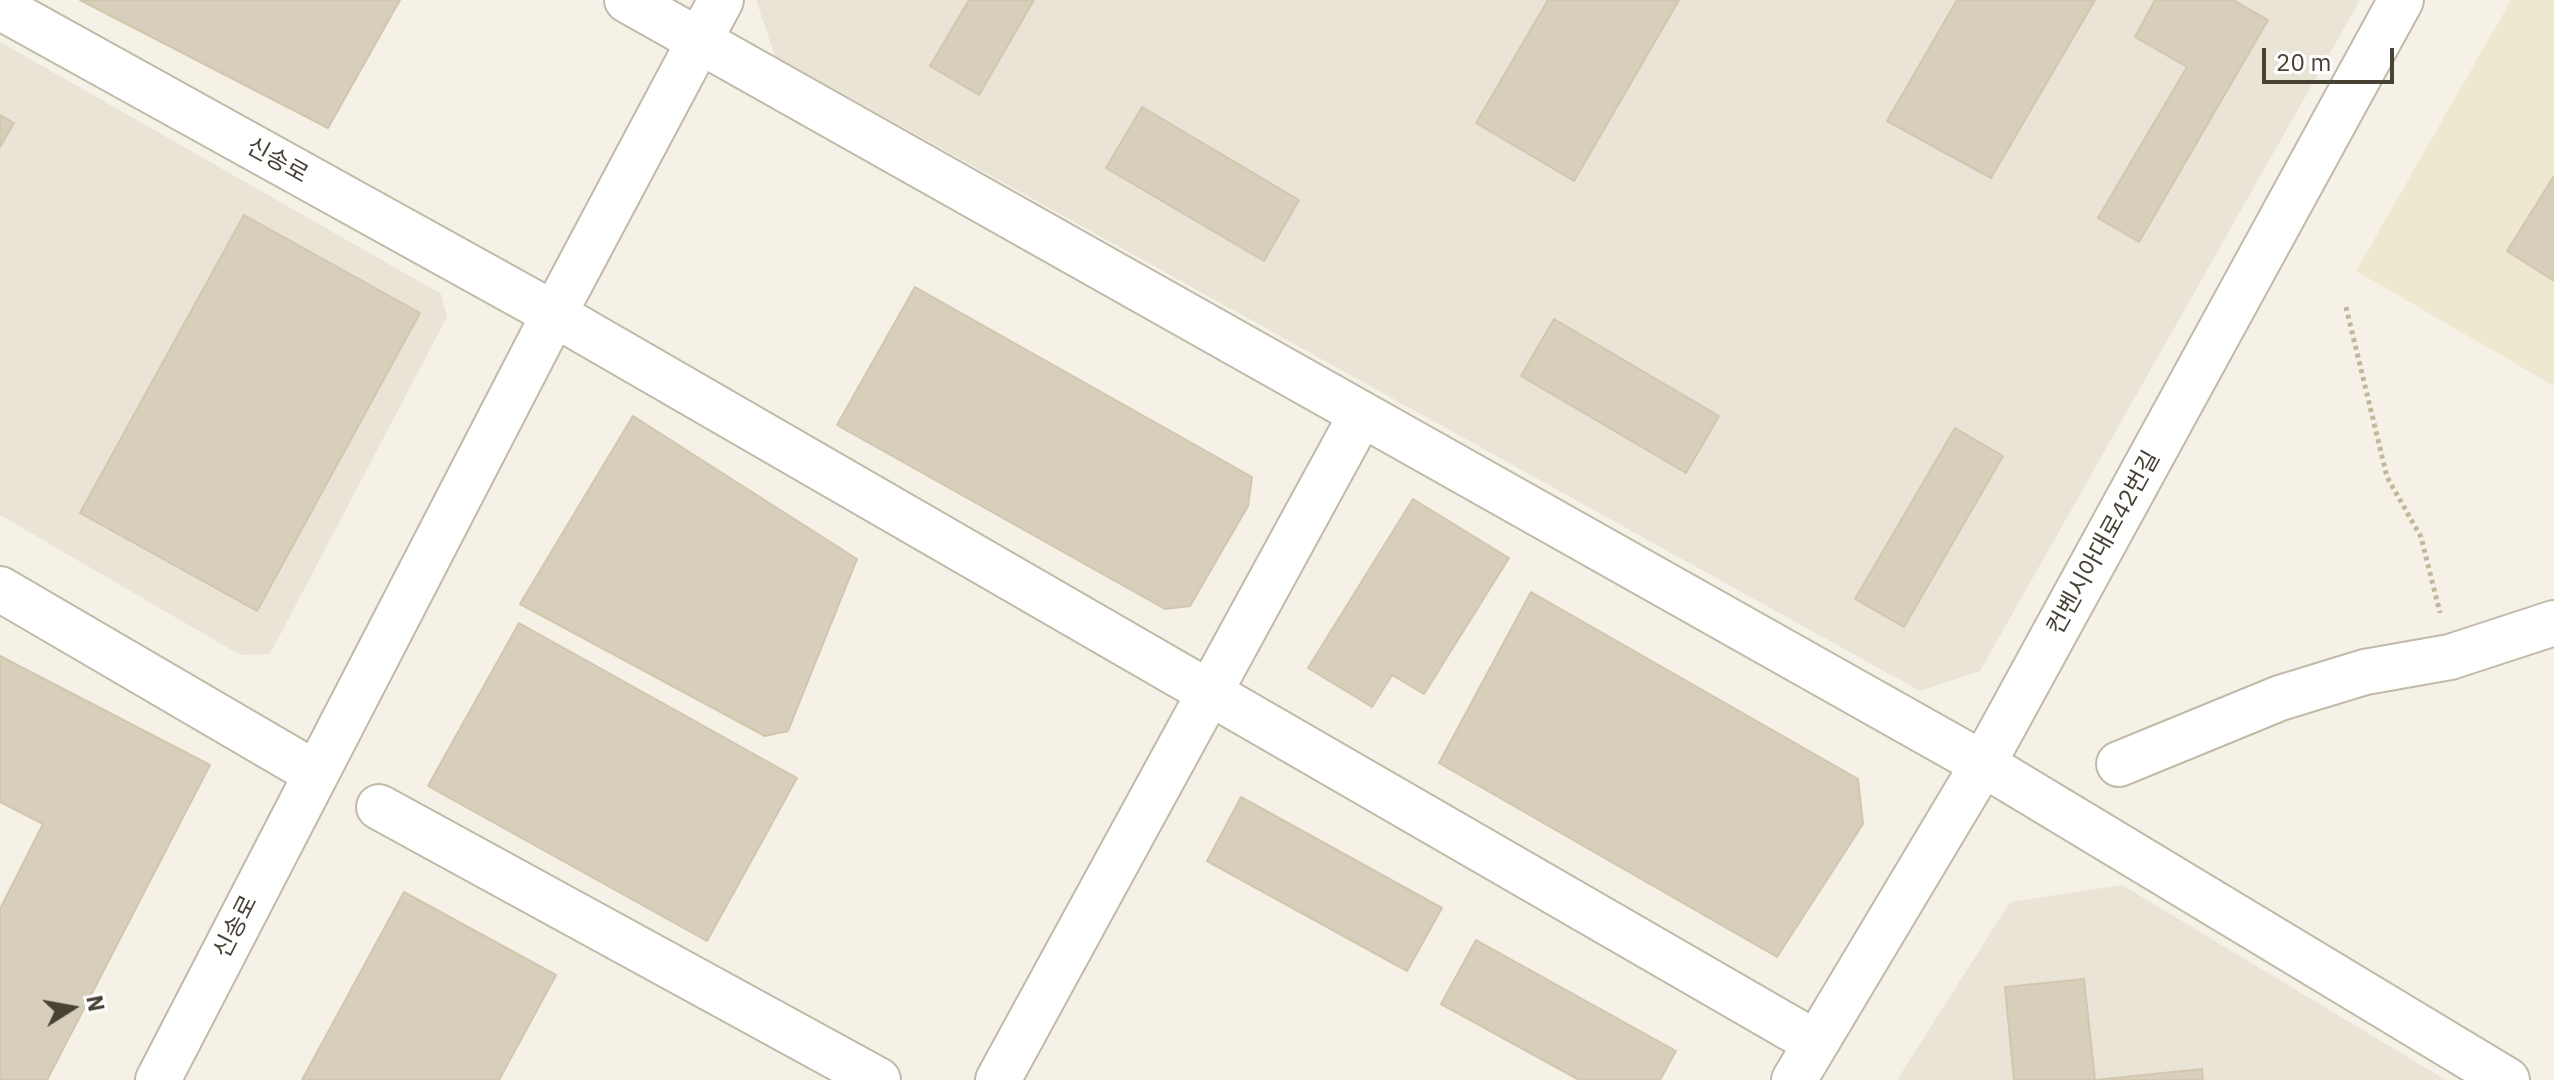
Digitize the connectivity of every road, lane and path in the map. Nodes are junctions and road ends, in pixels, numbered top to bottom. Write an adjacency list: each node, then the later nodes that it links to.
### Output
1 (627, 0): 5 (street)
2 (721, 0): 5 (street, 신송로)
3 (2401, 0): 13 (street, 컨벤시아대로42번길)
4 (0, 7): 7 (street, 신송로)
5 (698, 41): 7 (street, 신송로); 8 (street)
6 (2346, 307): 9 (path)
7 (554, 314): 12 (street); 15 (street, 신송로)
8 (1361, 415): 12 (street); 13 (street)
9 (2430, 573)
10 (0, 589): 15 (street)
11 (2554, 623): 14 (street)
12 (1208, 691): 17 (street); 20 (street)
13 (1983, 764): 17 (street, 컨벤시아대로42번길); 22 (street)
14 (2119, 764)
15 (315, 773): 18 (street, 신송로)
16 (379, 807): 19 (street)
17 (1816, 1043): 21 (street, 컨벤시아대로42번길)
18 (158, 1080)
19 (878, 1080)
20 (998, 1080)
21 (1794, 1080)
22 (2507, 1080)

